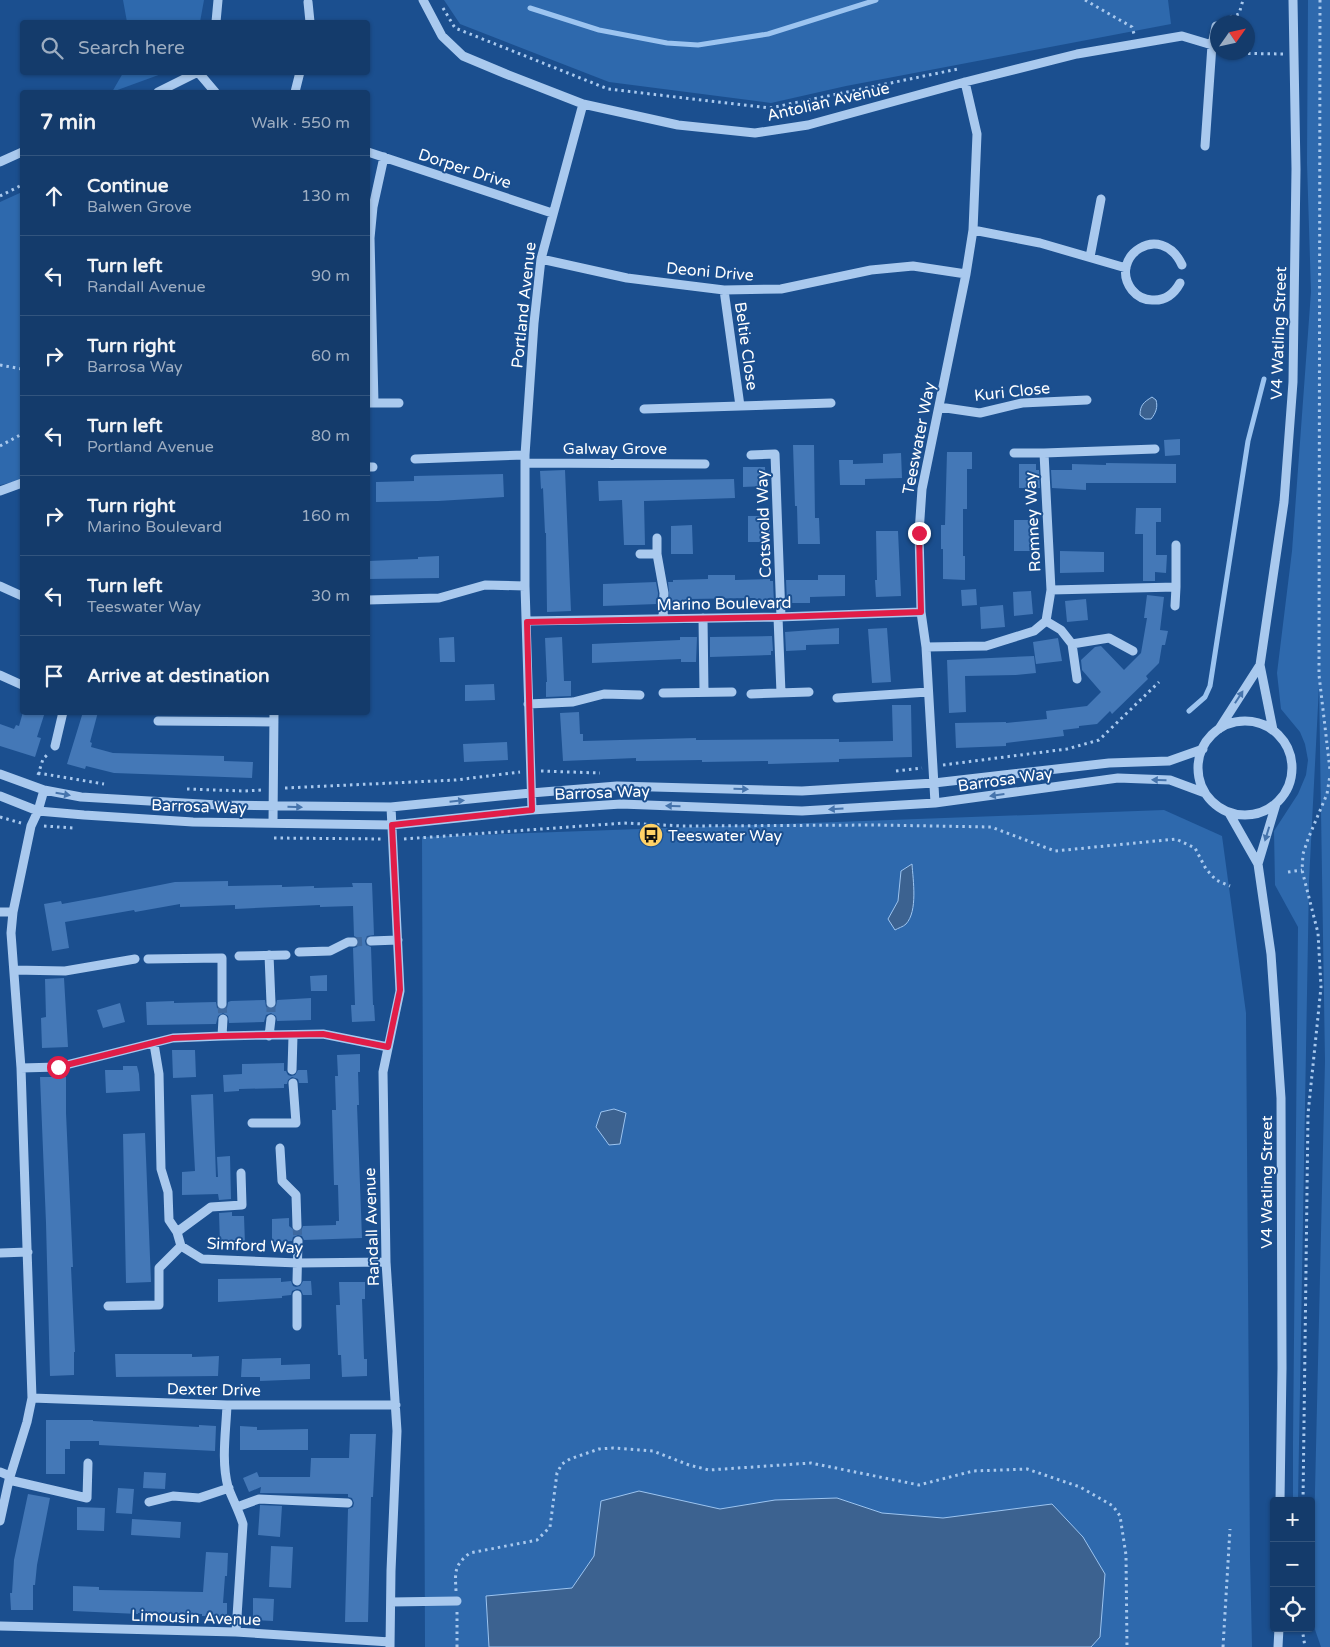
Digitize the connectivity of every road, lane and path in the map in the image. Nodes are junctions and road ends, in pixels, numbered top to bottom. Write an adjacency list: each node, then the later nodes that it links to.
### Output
1 (218, 0): 10 (street)
2 (422, 0): 25 (street, Antolian Avenue)
3 (1085, 0): 12 (path)
4 (1243, 0): 9 (path)
5 (1293, 0): 15 (street, V4 Watling Street)
6 (1320, 0): 109 (path)
7 (308, 2): 11 (street)
8 (443, 7): 17 (path)
9 (1236, 15)
10 (216, 20)
11 (310, 20)
12 (1135, 36)
13 (1210, 44): 21 (street, Antolian Avenue)
14 (1255, 53): 15 (path)
15 (1294, 54): 85 (street, V4 Watling Street)
16 (1211, 60): 26 (street)
17 (966, 68)
18 (192, 75): 22 (street)
19 (201, 75): 23 (street)
20 (299, 75): 24 (street)
21 (965, 82): 25 (street, Antolian Avenue); 35 (street, Teeswater Way)
22 (162, 90)
23 (213, 90)
24 (296, 90)
25 (583, 104): 34 (street, Portland Avenue)
26 (1205, 146)
27 (20, 153): 30 (street)
28 (370, 153): 29 (street, Dorper Drive)
29 (384, 157): 34 (street, Dorper Drive); 36 (street)
30 (0, 162)
31 (20, 186): 32 (path)
32 (0, 196)
33 (1101, 199): 37 (street)
34 (552, 213): 38 (street, Portland Avenue)
35 (973, 230): 37 (street); 41 (street, Teeswater Way)
36 (370, 238)
37 (1090, 257): 40 (street)
38 (541, 259): 43 (street, Deoni Drive); 61 (street, Portland Avenue)
39 (1182, 265): 40 (street)
40 (1126, 268): 42 (street)
41 (966, 274): 43 (street, Deoni Drive); 52 (street, Teeswater Way)
42 (1180, 283)
43 (724, 290): 51 (street, Beltie Close)
44 (370, 332): 48 (street)
45 (0, 365): 46 (path)
46 (20, 369)
47 (1088, 400): 52 (street, Kuri Close)
48 (371, 403): 49 (street)
49 (399, 403)
50 (831, 403): 51 (street, Beltie Close)
51 (740, 406): 53 (street, Beltie Close)
52 (939, 407): 76 (street, Teeswater Way)
53 (644, 408)
54 (20, 435): 55 (path)
55 (0, 446)
56 (1155, 449): 58 (street, Romney Way)
57 (1014, 453): 58 (street, Romney Way)
58 (1044, 453): 72 (street, Romney Way)
59 (751, 455): 77 (street, Cotswold Way)
60 (415, 459): 61 (street)
61 (524, 459): 62 (street, Galway Grove); 70 (street, Portland Avenue)
62 (705, 464)
63 (20, 484): 64 (street)
64 (0, 491)
65 (657, 538): 68 (street)
66 (1176, 545): 71 (street)
67 (640, 554): 68 (street)
68 (657, 554): 79 (street)
69 (0, 586): 73 (street)
70 (525, 586): 74 (street); 81 (street, Portland Avenue)
71 (1176, 587): 72 (street, Romney Way); 75 (street)
72 (1051, 590): 80 (street, Romney Way)
73 (20, 595)
74 (370, 600)
75 (1175, 606)
76 (921, 612): 77 (street, Marino Boulevard); 83 (street, Teeswater Way)
77 (779, 617): 78 (street, Marino Boulevard); 94 (street)
78 (703, 618): 79 (street, Marino Boulevard); 90 (street)
79 (663, 619): 81 (street, Marino Boulevard)
80 (1046, 621): 82 (street); 83 (street)
81 (527, 622): 99 (street, Portland Avenue)
82 (1072, 644): 84 (street); 87 (street)
83 (926, 647): 93 (street, Teeswater Way)
84 (1133, 651)
85 (1260, 666): 103 (street, V4 Watling Street, one-way to 85); 104 (street, V4 Watling Street)
86 (0, 675): 89 (street)
87 (1077, 679)
88 (1159, 682): 107 (path)
89 (20, 684)
90 (704, 692): 91 (street); 95 (street)
91 (732, 692)
92 (809, 692): 94 (street)
93 (928, 692): 98 (street); 107 (street, Teeswater Way)
94 (781, 693): 96 (street)
95 (663, 694)
96 (751, 694)
97 (640, 695): 99 (street)
98 (837, 698)
99 (528, 704): 110 (street, Portland Avenue)
100 (62, 715): 105 (street)
101 (274, 717): 102 (street); 120 (street)
102 (158, 721)
103 (1219, 729): 104 (street); 106 (street)
104 (1273, 730): 126 (street)
105 (55, 746): 114 (path)
106 (1203, 749): 116 (street, Barrosa Way); 123 (street)
107 (933, 766): 111 (path); 116 (street, Teeswater Way)
108 (29, 770): 114 (path)
109 (1330, 770)
110 (530, 771): 112 (path); 120 (path); 122 (street, Portland Avenue)
111 (889, 772)
112 (610, 773)
113 (0, 774): 118 (street, Barrosa Way)
114 (39, 774): 117 (path); 118 (path)
115 (1330, 775): 140 (path)
116 (934, 783): 122 (street, Barrosa Way, one-way to 116); 125 (street, Teeswater Way)
117 (110, 785)
118 (34, 788): 121 (street, Barrosa Way)
119 (179, 789): 120 (path)
120 (273, 789): 127 (street)
121 (44, 790): 127 (street, Barrosa Way, one-way to 127); 129 (street)
122 (531, 793): 128 (street, Barrosa Way, one-way to 122); 130 (street, Portland Avenue)
123 (1205, 793): 125 (street, Barrosa Way, one-way to 125); 131 (street)
124 (0, 796): 129 (street, Barrosa Way)
125 (935, 803): 130 (street, Barrosa Way, one-way to 130)
126 (1276, 804): 131 (street); 139 (street, V4 Watling Street, one-way to 139)
127 (272, 807): 128 (street, Barrosa Way, one-way to 128); 133 (street)
128 (391, 807): 134 (street, Randall Avenue)
129 (38, 810): 133 (street, Barrosa Way); 135 (street)
130 (532, 810): 134 (street, Barrosa Way)
131 (1229, 813): 139 (street, V4 Watling Street)
132 (0, 817): 135 (path)
133 (272, 823): 134 (street, Barrosa Way)
134 (392, 825): 138 (street, Randall Avenue)
135 (31, 826): 136 (path); 144 (street)
136 (80, 829)
137 (268, 838): 138 (path)
138 (393, 840): 142 (path); 145 (street, Randall Avenue)
139 (1258, 864): 189 (street, V4 Watling Street)
140 (1302, 870): 141 (path); 190 (path)
141 (1288, 872)
142 (1230, 886)
143 (0, 912): 144 (street)
144 (13, 912): 154 (street)
145 (398, 940): 146 (street); 163 (street, Randall Avenue)
146 (370, 941)
147 (353, 942): 148 (street)
148 (299, 952)
149 (269, 955): 150 (street); 151 (street); 155 (street)
150 (286, 955)
151 (239, 956)
152 (135, 959): 154 (street)
153 (148, 959): 156 (street)
154 (14, 970): 164 (street)
155 (271, 1003)
156 (222, 1004)
157 (223, 1019): 159 (street)
158 (271, 1019): 160 (street)
159 (222, 1036): 160 (street); 162 (street)
160 (269, 1036): 161 (street)
161 (293, 1036): 163 (street); 165 (street)
162 (154, 1044): 164 (street); 171 (street)
163 (388, 1047): 176 (street, Randall Avenue)
164 (21, 1068): 174 (street)
165 (292, 1070)
166 (293, 1083): 167 (street)
167 (252, 1123)
168 (280, 1148): 170 (street)
169 (241, 1174): 171 (street)
170 (297, 1226)
171 (177, 1232): 173 (street)
172 (298, 1241): 177 (street)
173 (181, 1246): 177 (street, Simford Way); 180 (street)
174 (28, 1252): 175 (street); 182 (street)
175 (0, 1253)
176 (386, 1262): 177 (street, Simford Way); 184 (street, Randall Avenue)
177 (298, 1263): 178 (street)
178 (297, 1281)
179 (297, 1295): 181 (street)
180 (108, 1306)
181 (298, 1326)
182 (32, 1398): 183 (street, Dexter Drive); 187 (street)
183 (227, 1405): 184 (street, Dexter Drive); 188 (street)
184 (396, 1405): 197 (street, Randall Avenue)
185 (88, 1463): 187 (street)
186 (0, 1472): 187 (street)
187 (10, 1478): 194 (street)
188 (229, 1488): 191 (street); 193 (street)
189 (1280, 1497)
190 (1303, 1497)
191 (149, 1502)
192 (348, 1503): 193 (street)
193 (237, 1507): 199 (street)
194 (0, 1521)
195 (1230, 1529): 205 (path)
196 (457, 1600): 197 (street); 203 (path); 204 (path)
197 (391, 1602): 202 (street, Randall Avenue)
198 (0, 1626): 199 (street, Limousin Avenue)
199 (236, 1632): 202 (street, Limousin Avenue)
200 (1278, 1632): 206 (street)
201 (1303, 1632): 207 (path)
202 (390, 1644)
203 (457, 1647)
204 (1127, 1647)
205 (1223, 1647)
206 (1278, 1647)
207 (1305, 1647)

